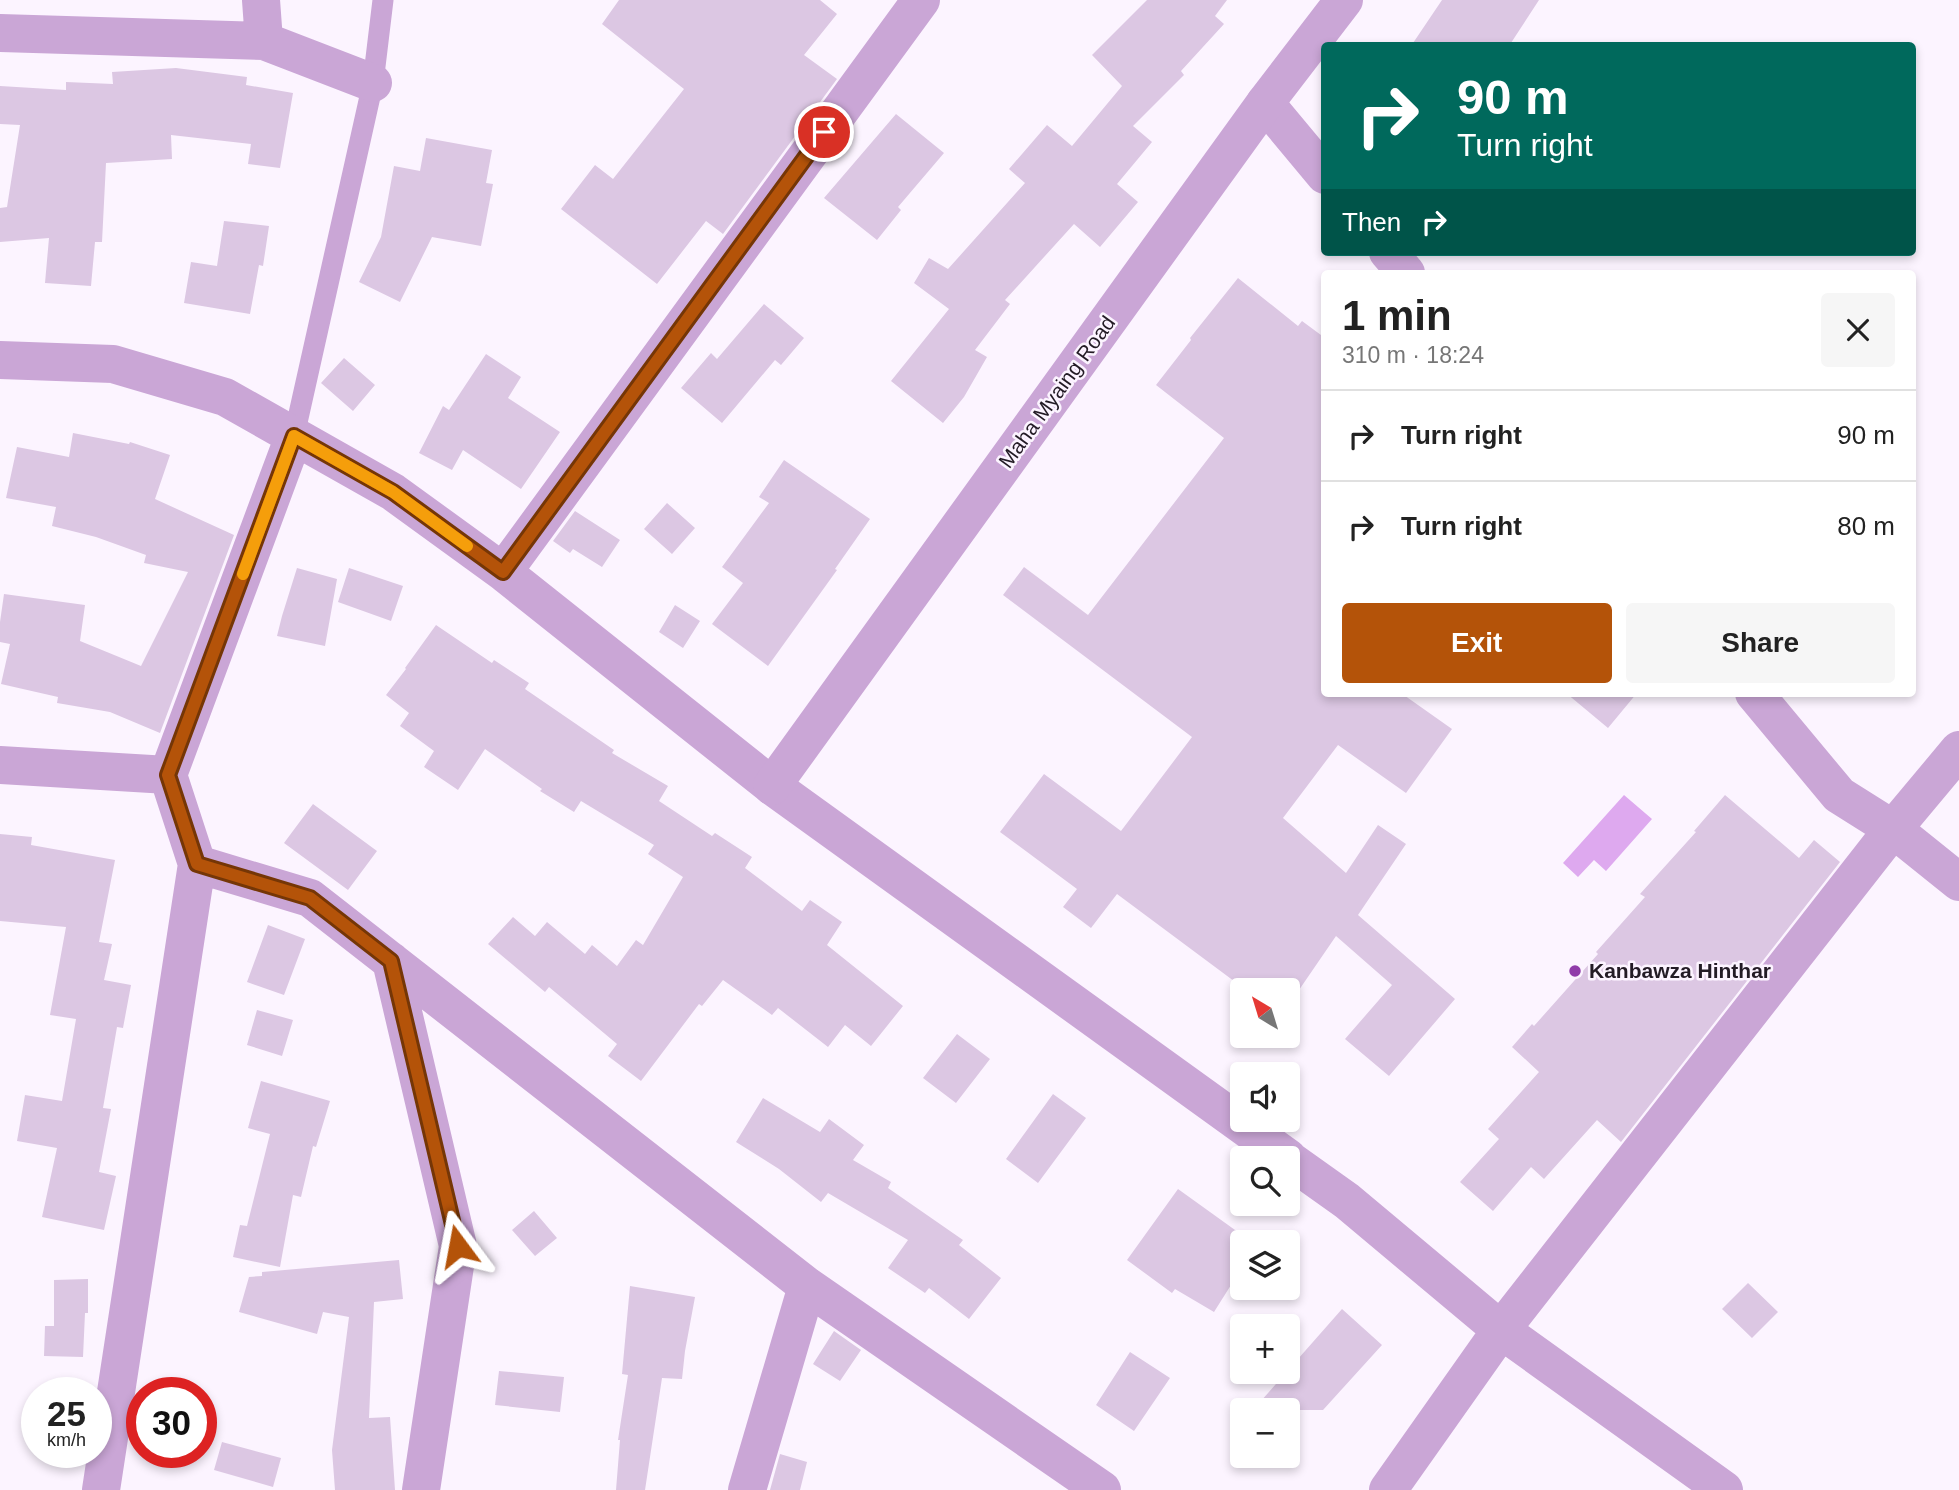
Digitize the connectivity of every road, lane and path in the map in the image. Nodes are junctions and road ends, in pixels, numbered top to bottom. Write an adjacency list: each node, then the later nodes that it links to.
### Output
1 (261, 0): 6 (street)
2 (383, 0): 7 (lane)
3 (920, 0): 14 (street)
4 (1344, 0): 8 (street, Maha Myaing Road)
5 (0, 33): 6 (street)
6 (264, 41): 7 (street)
7 (373, 83): 13 (lane)
8 (1265, 103): 9 (street); 19 (street, Maha Myaing Road)
9 (1321, 170)
10 (1391, 256): 11 (street)
11 (1403, 270)
12 (0, 360): 13 (street)
13 (294, 436): 14 (street); 18 (street)
14 (503, 572): 19 (street)
15 (1758, 697): 20 (street)
16 (1959, 750): 20 (street)
17 (0, 765): 18 (street)
18 (168, 775): 21 (street)
19 (772, 786): 24 (street)
20 (1893, 830): 22 (street); 27 (street)
21 (197, 864): 23 (street); 28 (street)
22 (1959, 882)
23 (391, 961): 26 (street); 29 (street)
24 (1271, 1146)
25 (1300, 1167): 27 (street)
26 (807, 1286): 30 (street); 31 (street)
27 (1501, 1330): 32 (street); 33 (street)
28 (100, 1490)
29 (421, 1490)
30 (747, 1490)
31 (1102, 1490)
32 (1388, 1490)
33 (1724, 1490)

